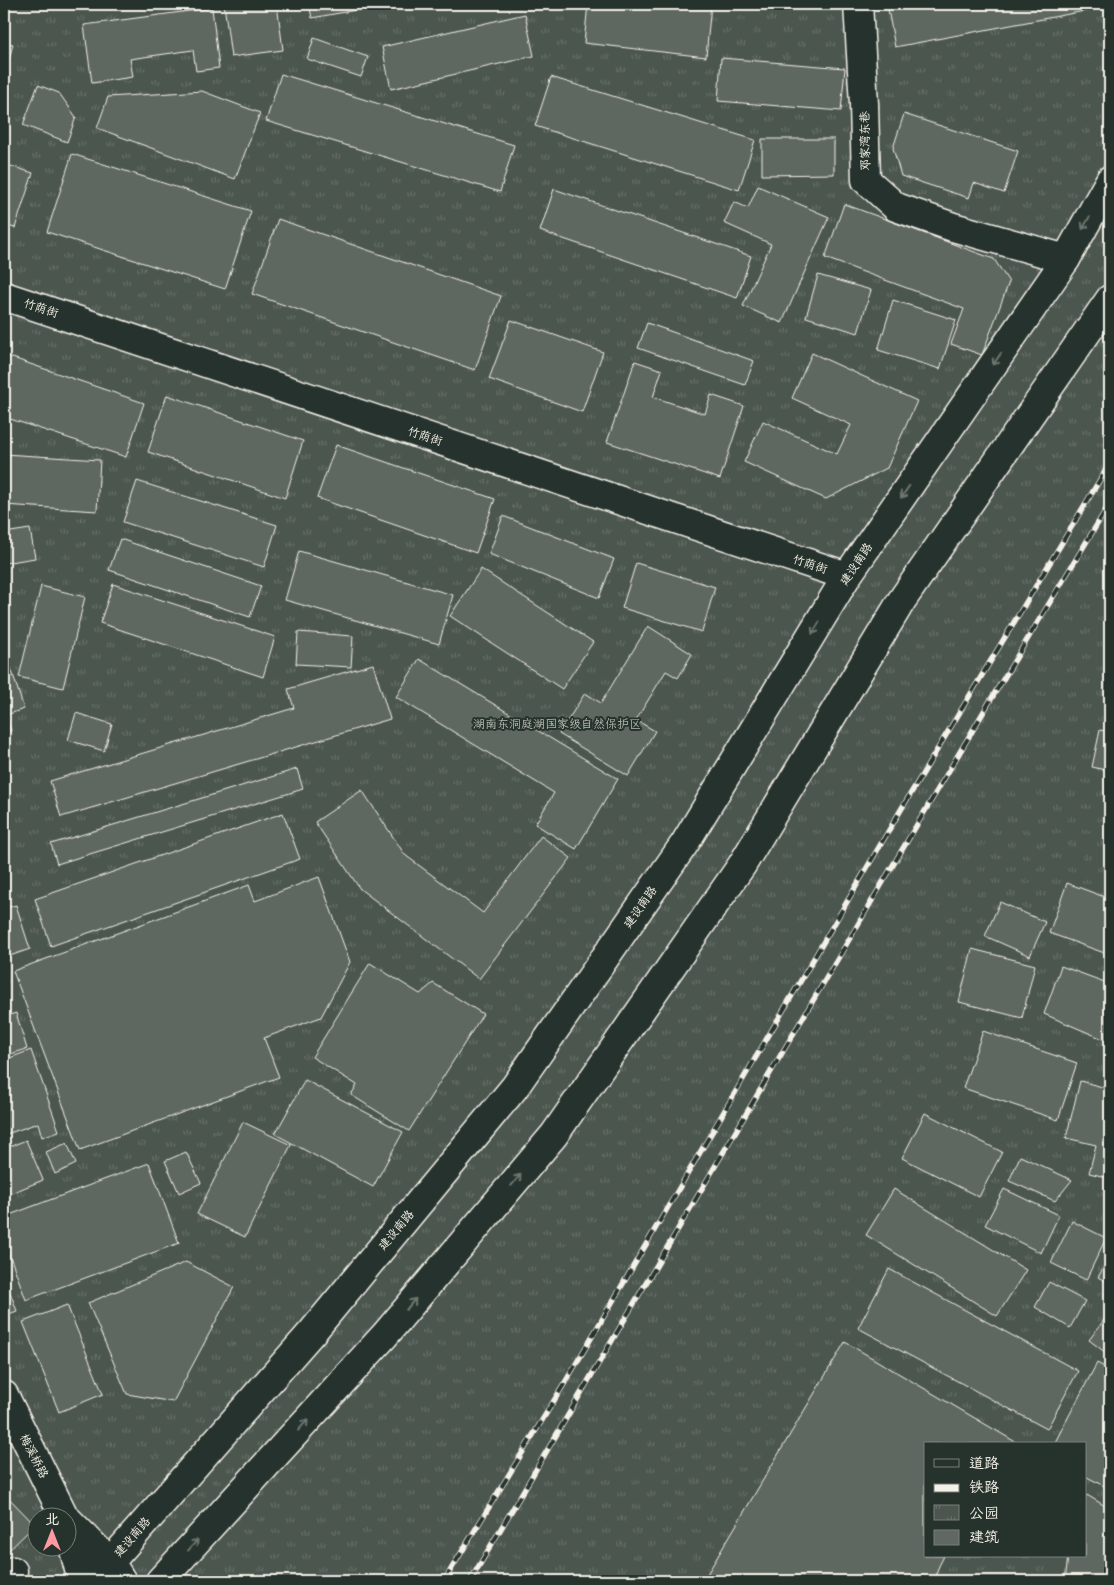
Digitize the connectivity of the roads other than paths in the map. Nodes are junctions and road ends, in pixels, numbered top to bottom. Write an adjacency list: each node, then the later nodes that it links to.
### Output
1 (858, 4): 3 (main road, 邓家湾东巷)
2 (1110, 180): 3 (main road, 建设南路, one-way to 3)
3 (1066, 259): 6 (main road, 建设南路, one-way to 6)
4 (4, 296): 6 (main road, 竹荫街)
5 (1110, 299): 13 (main road, one-way to 5)
6 (847, 576): 11 (main road, 建设南路, one-way to 11)
7 (4, 1395): 8 (main road, 梅溪桥路)
8 (61, 1508)
9 (78, 1534): 11 (main road, 梅溪桥路)
10 (76, 1558): 12 (main road)
11 (110, 1575)
12 (82, 1581)
13 (160, 1581)

